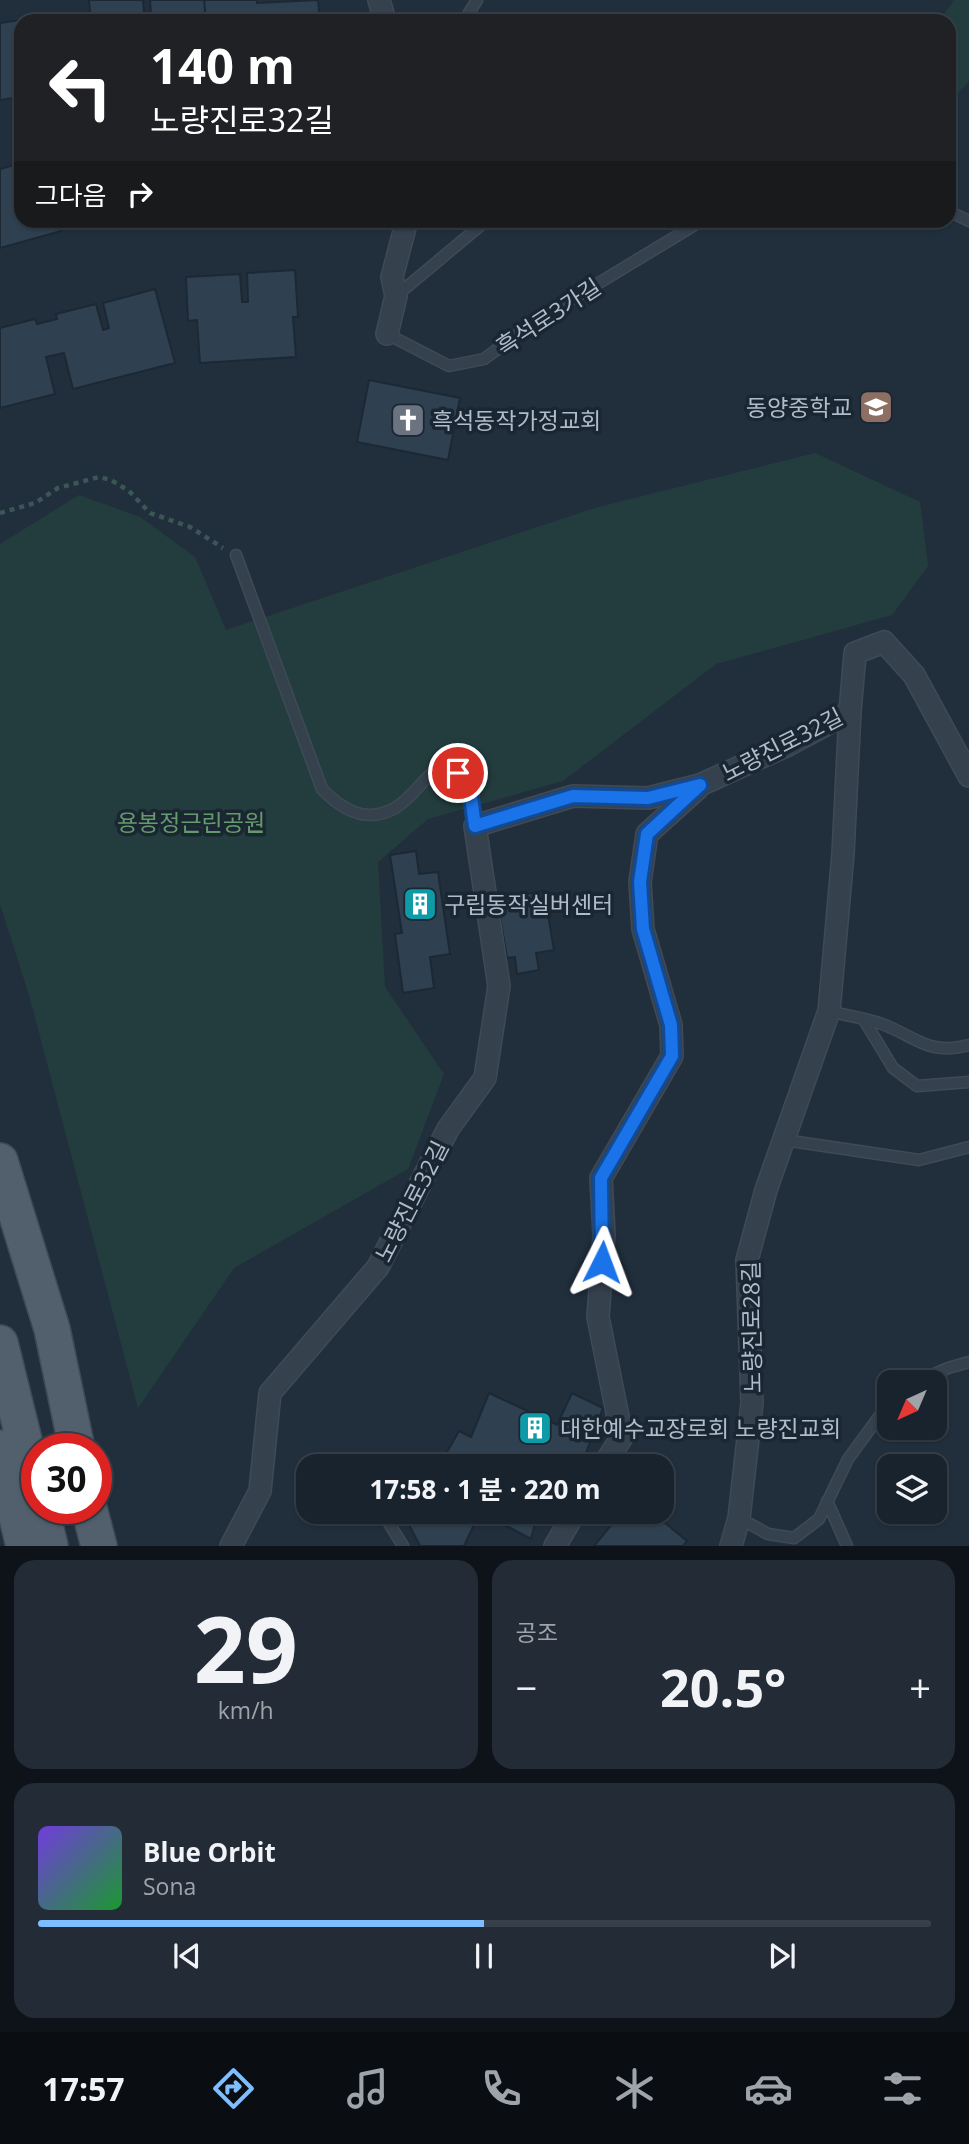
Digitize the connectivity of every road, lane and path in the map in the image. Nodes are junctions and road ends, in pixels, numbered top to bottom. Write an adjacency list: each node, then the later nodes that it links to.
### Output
1 (405, 228): 4 (street)
2 (478, 228): 4 (lane)
3 (690, 228): 5 (lane, 흑석로3가길)
4 (396, 296): 5 (street)
5 (387, 334)
6 (0, 513): 7 (path)
7 (236, 555): 11 (lane, 노량진로32길)
8 (850, 712): 9 (street, 노량진로32길); 10 (street, 노량진로32길); 12 (street, 노량진로28길)
9 (969, 776)
10 (700, 785): 11 (street, 노량진로32길); 26 (street)
11 (475, 826): 36 (street, 노량진로32길)
12 (829, 1011): 13 (lane); 16 (street, 노량진로28길)
13 (864, 1020): 14 (lane); 15 (lane)
14 (969, 1045)
15 (969, 1082)
16 (783, 1140): 17 (lane); 28 (street, 노량진로28길)
17 (969, 1147)
18 (0, 1161): 24 (main road)
19 (0, 1343): 23 (main road)
20 (969, 1362): 21 (lane)
21 (943, 1370)
22 (877, 1419): 27 (lane)
23 (22, 1433)
24 (74, 1433)
25 (0, 1448): 33 (main road)
26 (611, 1454)
27 (827, 1502): 28 (lane); 40 (lane)
28 (739, 1518): 39 (street, 노량진로28길)
29 (45, 1524): 34 (main road)
30 (93, 1524): 35 (main road)
31 (390, 1524): 37 (lane)
32 (568, 1524): 38 (street)
33 (24, 1545)
34 (50, 1545)
35 (99, 1545)
36 (231, 1545)
37 (403, 1545)
38 (555, 1545)
39 (731, 1545)
40 (847, 1545)

